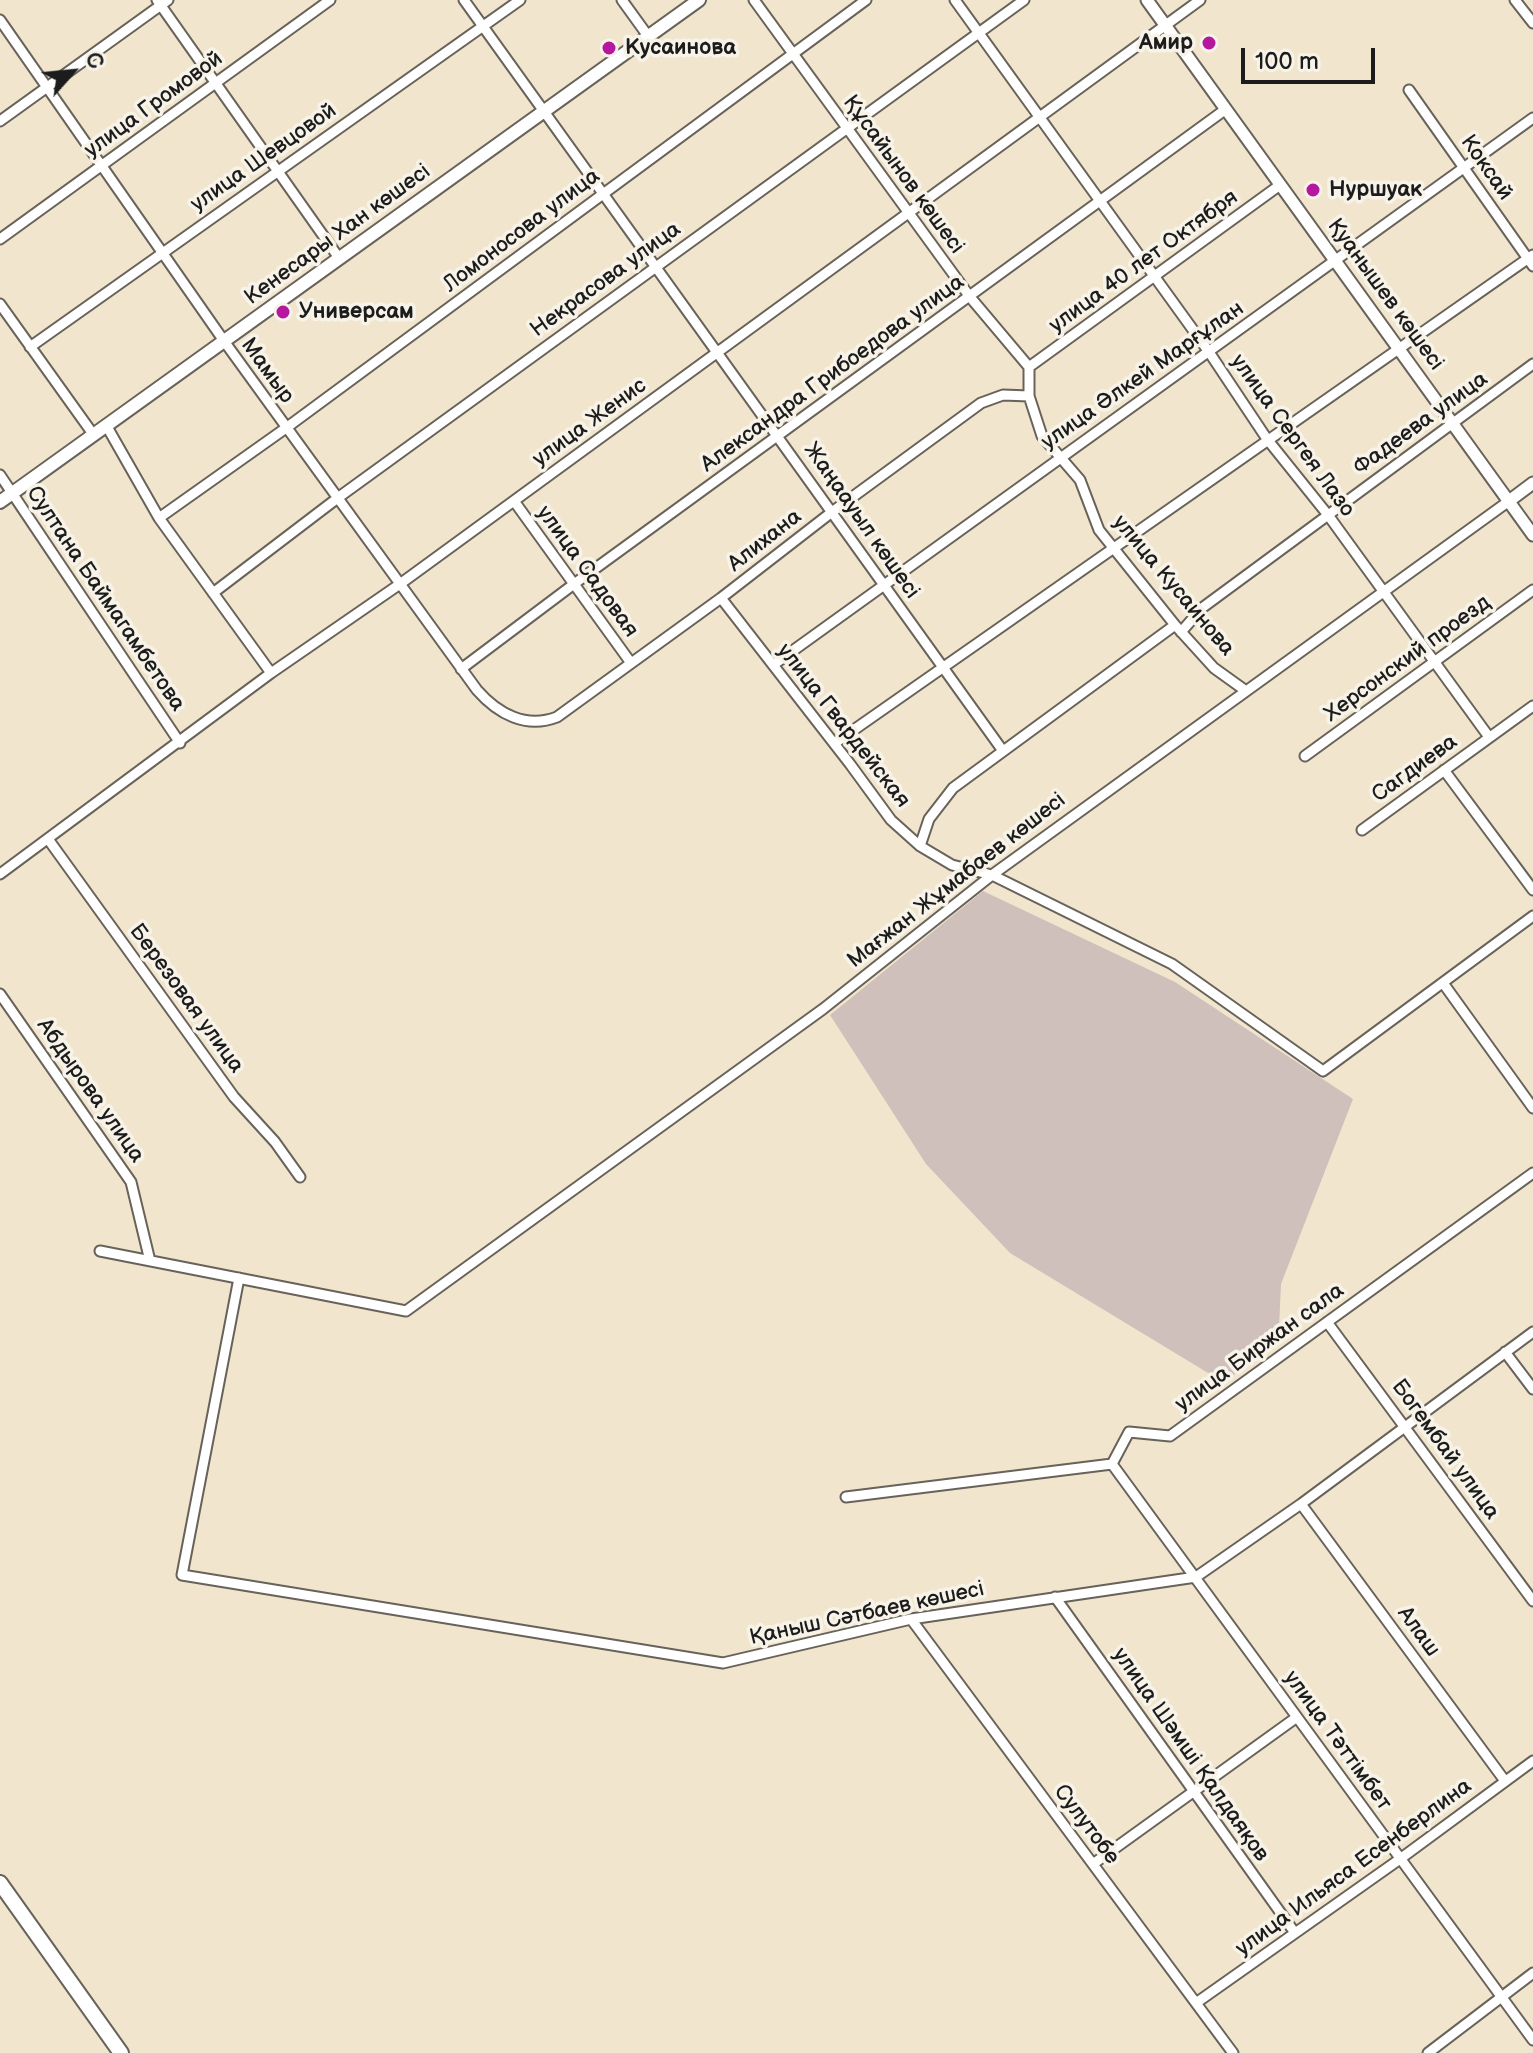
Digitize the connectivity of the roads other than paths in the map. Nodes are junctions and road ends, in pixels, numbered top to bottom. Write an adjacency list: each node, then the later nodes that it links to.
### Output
1 (330, 0): 21 (street, улица Громовой)
2 (464, 0): 17 (street, Жаңаауыл көшесі)
3 (520, 0): 17 (street, улица Шевцовой)
4 (622, 0): 19 (street)
5 (699, 0): 19 (main road, Кенесары Хан көшесі)
6 (754, 0): 20 (street, Құсайынов көшесі)
7 (866, 0): 20 (street, Ломоносова улица)
8 (955, 0): 18 (street, улица Сергея Лазо)
9 (1024, 0): 18 (street, Некрасова улица)
10 (1147, 0): 16 (street, Қуанышев көшесі)
11 (1200, 0): 16 (street, улица Женис)
12 (1515, 0): 15 (street)
13 (162, 2): 21 (street); 22 (street)
14 (0, 20): 22 (street, Мамыр)
15 (1533, 23)
16 (1166, 25): 24 (street, Қуанышев көшесі); 27 (street, улица Женис)
17 (482, 27): 25 (street, Жаңаауыл көшесі); 32 (street, улица Шевцовой)
18 (979, 33): 27 (street, улица Сергея Лазо); 29 (street, Некрасова улица)
19 (648, 36): 25 (main road, Кенесары Хан көшесі)
20 (792, 53): 29 (street, Құсайынов көшесі); 34 (street, Ломоносова улица)
21 (215, 84): 30 (street, улица Громовой); 32 (street)
22 (47, 88): 28 (street); 30 (street, Мамыр)
23 (1409, 90): 31 (street, Коксай)
24 (1226, 109): 33 (street, Қуанышев көшесі); 35 (street, Александра Грибоедова улица)
25 (543, 113): 34 (street, Жаңаауыл көшесі); 39 (main road, Кенесары Хан көшесі)
26 (1533, 118): 31 (street, улица Әлкей Марғұлан)
27 (1040, 119): 35 (street, улица Сергея Лазо); 36 (street, улица Женис)
28 (0, 121)
29 (847, 129): 36 (street, Құсайынов көшесі); 42 (street, Некрасова улица)
30 (101, 165): 37 (street, улица Громовой); 38 (street, Мамыр)
31 (1464, 169): 40 (street, улица Әлкей Марғұлан); 41 (street, Коксай)
32 (278, 170): 38 (street, улица Шевцовой); 39 (street)
33 (1280, 185): 40 (street, Қуанышев көшесі); 43 (street, улица 40 лет Октября)
34 (602, 194): 42 (street, Жаңаауыл көшесі); 56 (street, Ломоносова улица)
35 (1100, 203): 43 (street, улица Сергея Лазо); 44 (street, Александра Грибоедова улица)
36 (908, 214): 44 (street, Құсайынов көшесі); 50 (street, улица Женис)
37 (0, 239)
38 (161, 252): 46 (street, Мамыр); 47 (street, улица Шевцовой)
39 (339, 258): 46 (main road, Кенесары Хан көшесі)
40 (1336, 260): 48 (street, Қуанышев көшесі); 49 (street, улица Әлкей Марғұлан)
41 (1531, 260): 48 (street)
42 (654, 267): 50 (street, Жаңаауыл көшесі); 64 (street, Некрасова улица)
43 (1154, 277): 49 (street, улица Сергея Лазо); 52 (street, улица 40 лет Октября)
44 (970, 297): 52 (street, Құсайынов көшесі); 58 (street, Александра Грибоедова улица)
45 (0, 304): 47 (street)
46 (224, 341): 55 (main road, Кенесары Хан көшесі); 56 (street, Мамыр)
47 (30, 347): 57 (street)
48 (1399, 349): 54 (street, Қуанышев көшесі); 59 (street)
49 (1209, 352): 59 (street, улица Сергея Лазо); 60 (street, улица Әлкей Марғұлан)
50 (717, 353): 58 (street, Жаңаауыл көшесі); 65 (street, улица Женис)
51 (1533, 364): 54 (street, Фадеева улица)
52 (1029, 367): 53 (street, улица Кусаинова)
53 (1029, 396): 60 (street, улица Кусаинова); 68 (street, Алихана)
54 (1453, 423): 66 (street, Қуанышев көшесі); 69 (street, Фадеева улица)
55 (106, 425): 57 (main road, Кенесары Хан көшесі); 70 (street)
56 (286, 428): 64 (street, Мамыр); 70 (street, Ломоносова улица)
57 (93, 434): 63 (main road, Кенесары Хан көшесі)
58 (778, 436): 68 (street, Жаңаауыл көшесі); 74 (street, Александра Грибоедова улица)
59 (1267, 439): 69 (street, улица Сергея Лазо); 72 (street)
60 (1060, 456): 72 (street, улица Кусаинова); 75 (street, улица Әлкей Марғұлан)
61 (0, 475): 63 (street, Султана Баймагамбетова)
62 (1533, 483): 66 (street, Мағжан Жұмабаев көшесі)
63 (12, 493): 67 (main road, Кенесары Хан көшесі); 91 (street, Султана Баймагамбетова)
64 (339, 497): 73 (street, Мамыр); 78 (street, Некрасова улица)
65 (514, 501): 73 (street, улица Женис); 74 (street, улица Садовая)
66 (1509, 501): 71 (street, Қуанышев көшесі); 77 (street, Мағжан Жұмабаев көшесі)
67 (0, 502)
68 (832, 512): 75 (street, Жаңаауыл көшесі); 79 (street, Алихана)
69 (1328, 515): 77 (street, улица Сергея Лазо); 80 (street, Фадеева улица)
70 (159, 518): 78 (street)
71 (1533, 535)
72 (1113, 549): 80 (street, улица Кусаинова); 84 (street)
73 (400, 584): 85 (street, Мамыр); 86 (street, улица Женис)
74 (574, 584): 82 (street, улица Садовая); 85 (street, Александра Грибоедова улица)
75 (885, 586): 83 (street, улица Әлкей Марғұлан); 84 (street, Жаңаауыл көшесі)
76 (1533, 590): 81 (street, Херсонский проезд)
77 (1384, 591): 81 (street, улица Сергея Лазо); 87 (street, Мағжан Жұмабаев көшесі)
78 (213, 593): 86 (street)
79 (721, 598): 82 (street, Алихана); 83 (street, улица Гвардейская)
80 (1178, 629): 87 (street, улица Кусаинова); 93 (street, Фадеева улица)
81 (1435, 662): 90 (street, улица Сергея Лазо); 94 (street, Херсонский проезд)
82 (631, 663): 89 (street, Алихана)
83 (773, 665): 92 (street, улица Гвардейская)
84 (943, 668): 92 (street); 93 (street, Жаңаауыл көшесі)
85 (461, 669): 89 (street, Мамыр)
86 (271, 673): 91 (street, улица Женис)
87 (1246, 691): 100 (street, Мағжан Жұмабаев көшесі)
88 (1532, 707): 90 (street, Сагдиева)
89 (525, 721)
90 (1489, 737): 95 (street, Сагдиева)
91 (180, 743): 97 (street, улица Женис)
92 (835, 743): 98 (street, улица Гвардейская)
93 (1003, 751): 98 (street, Фадеева улица)
94 (1305, 756)
95 (1444, 770): 96 (street, Сагдиева); 101 (street)
96 (1362, 830)
97 (48, 839): 99 (street, улица Женис); 107 (street, Березовая улица)
98 (920, 846): 100 (street, улица Гвардейская)
99 (0, 874)
100 (992, 875): 103 (street, улица Гвардейская); 110 (street, Мағжан Жұмабаев көшесі)
101 (1533, 890)
102 (1533, 916): 103 (street)
103 (1443, 983): 105 (street)
104 (0, 994): 109 (street, Абдырова улица)
105 (1533, 1108)
106 (1533, 1173): 111 (street, улица Биржан сала)
107 (300, 1177)
108 (100, 1251): 109 (street)
109 (150, 1261): 110 (street)
110 (239, 1278): 122 (street, Қаныш Сәтбаев көшесі)
111 (1327, 1322): 115 (street, Богембай улица); 116 (street, улица Биржан сала)
112 (1533, 1332): 113 (street, Қаныш Сәтбаев көшесі)
113 (1505, 1352): 114 (street); 115 (street, Қаныш Сәтбаев көшесі)
114 (1533, 1389)
115 (1406, 1425): 118 (street, Қаныш Сәтбаев көшесі); 121 (street, Богембай улица)
116 (1112, 1464): 117 (street); 119 (street, улица Тәттімбет)
117 (846, 1497)
118 (1301, 1504): 119 (street, Қаныш Сәтбаев көшесі); 125 (street, Алаш)
119 (1196, 1577): 120 (street, Қаныш Сәтбаев көшесі); 123 (street, улица Тәттімбет)
120 (1055, 1597): 122 (street, Қаныш Сәтбаев көшесі); 126 (street, улица Шәмші Қалдаяқов)
121 (1533, 1601)
122 (911, 1619): 128 (street, Сулутобе)
123 (1297, 1717): 126 (street); 127 (street, улица Тәттімбет)
124 (1533, 1761): 125 (street, улица Ильяса Есенберлина)
125 (1505, 1781): 127 (street, улица Ильяса Есенберлина)
126 (1193, 1791): 128 (street); 130 (street, улица Шәмші Қалдаяқов)
127 (1400, 1859): 130 (street, улица Ильяса Есенберлина); 132 (street, улица Тәттімбет)
128 (1093, 1864): 133 (street, Сулутобе)
129 (0, 1883): 135 (main road)
130 (1295, 1933): 133 (street, улица Ильяса Есенберлина)
131 (1533, 1973): 132 (street)
132 (1502, 1997): 134 (street, улица Тәттімбет); 137 (street)
133 (1196, 2003): 136 (street, Сулутобе)
134 (1533, 2040)
135 (121, 2053)
136 (1233, 2053)
137 (1428, 2053)

